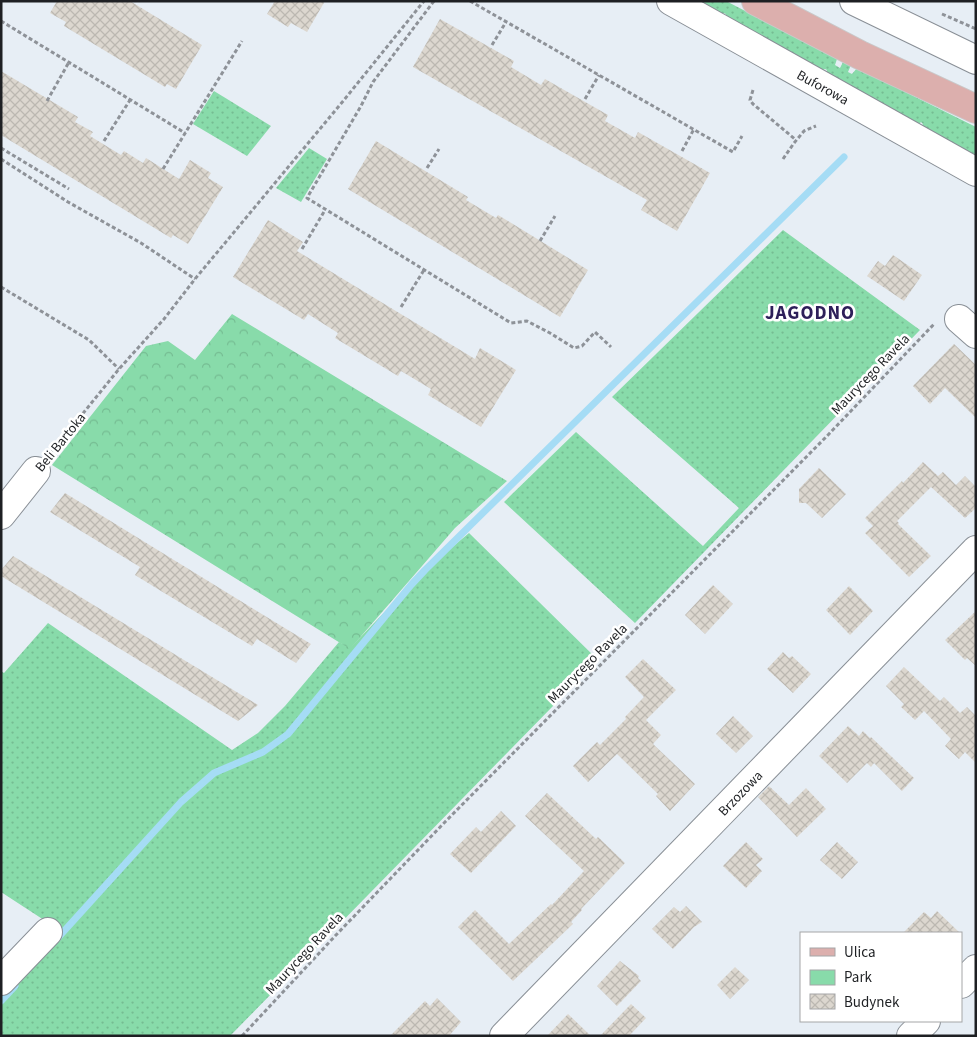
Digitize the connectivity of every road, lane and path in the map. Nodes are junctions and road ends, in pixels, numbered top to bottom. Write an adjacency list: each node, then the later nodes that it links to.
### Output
1 (424, 1): 39 (path, Beli Bartoka)
2 (434, 1): 34 (path)
3 (470, 1): 8 (path)
4 (671, 1): 32 (street, Buforowa)
5 (756, 1): 18 (main road)
6 (854, 1): 11 (street)
7 (1, 20): 12 (path)
8 (506, 22): 10 (path); 13 (path)
9 (242, 41): 21 (path)
10 (492, 46)
11 (976, 60)
12 (69, 62): 16 (path); 17 (path)
13 (599, 75): 15 (path); 20 (path)
14 (753, 90): 23 (path)
15 (585, 99)
16 (130, 100): 21 (path); 24 (path)
17 (47, 101)
18 (976, 108)
19 (816, 126): 23 (path)
20 (694, 129): 22 (path); 27 (path)
21 (185, 133): 31 (path)
22 (742, 136)
23 (796, 140): 29 (path)
24 (104, 141)
25 (1, 148): 33 (path)
26 (439, 149): 30 (path)
27 (682, 151)
28 (1, 159): 39 (path)
29 (783, 159)
30 (427, 168)
31 (163, 169)
32 (976, 172)
33 (69, 189)
34 (326, 210): 37 (path); 38 (path)
35 (555, 216): 36 (path)
36 (540, 241)
37 (302, 249)
38 (424, 270): 41 (path); 43 (path)
39 (195, 278): 44 (path, Beli Bartoka)
40 (1, 287): 44 (path)
41 (400, 307)
42 (957, 325): 53 (path, Maurycego Ravela)
43 (612, 347)
44 (119, 369): 45 (path, Beli Bartoka)
45 (36, 471): 46 (street, Beli Bartoka)
46 (1, 515)
47 (976, 550): 54 (street, Brzozowa)
48 (48, 932): 50 (street)
49 (976, 969): 51 (street)
50 (1, 981)
51 (962, 983)
52 (925, 1022): 55 (street)
53 (242, 1036)
54 (504, 1036)
55 (911, 1036)

